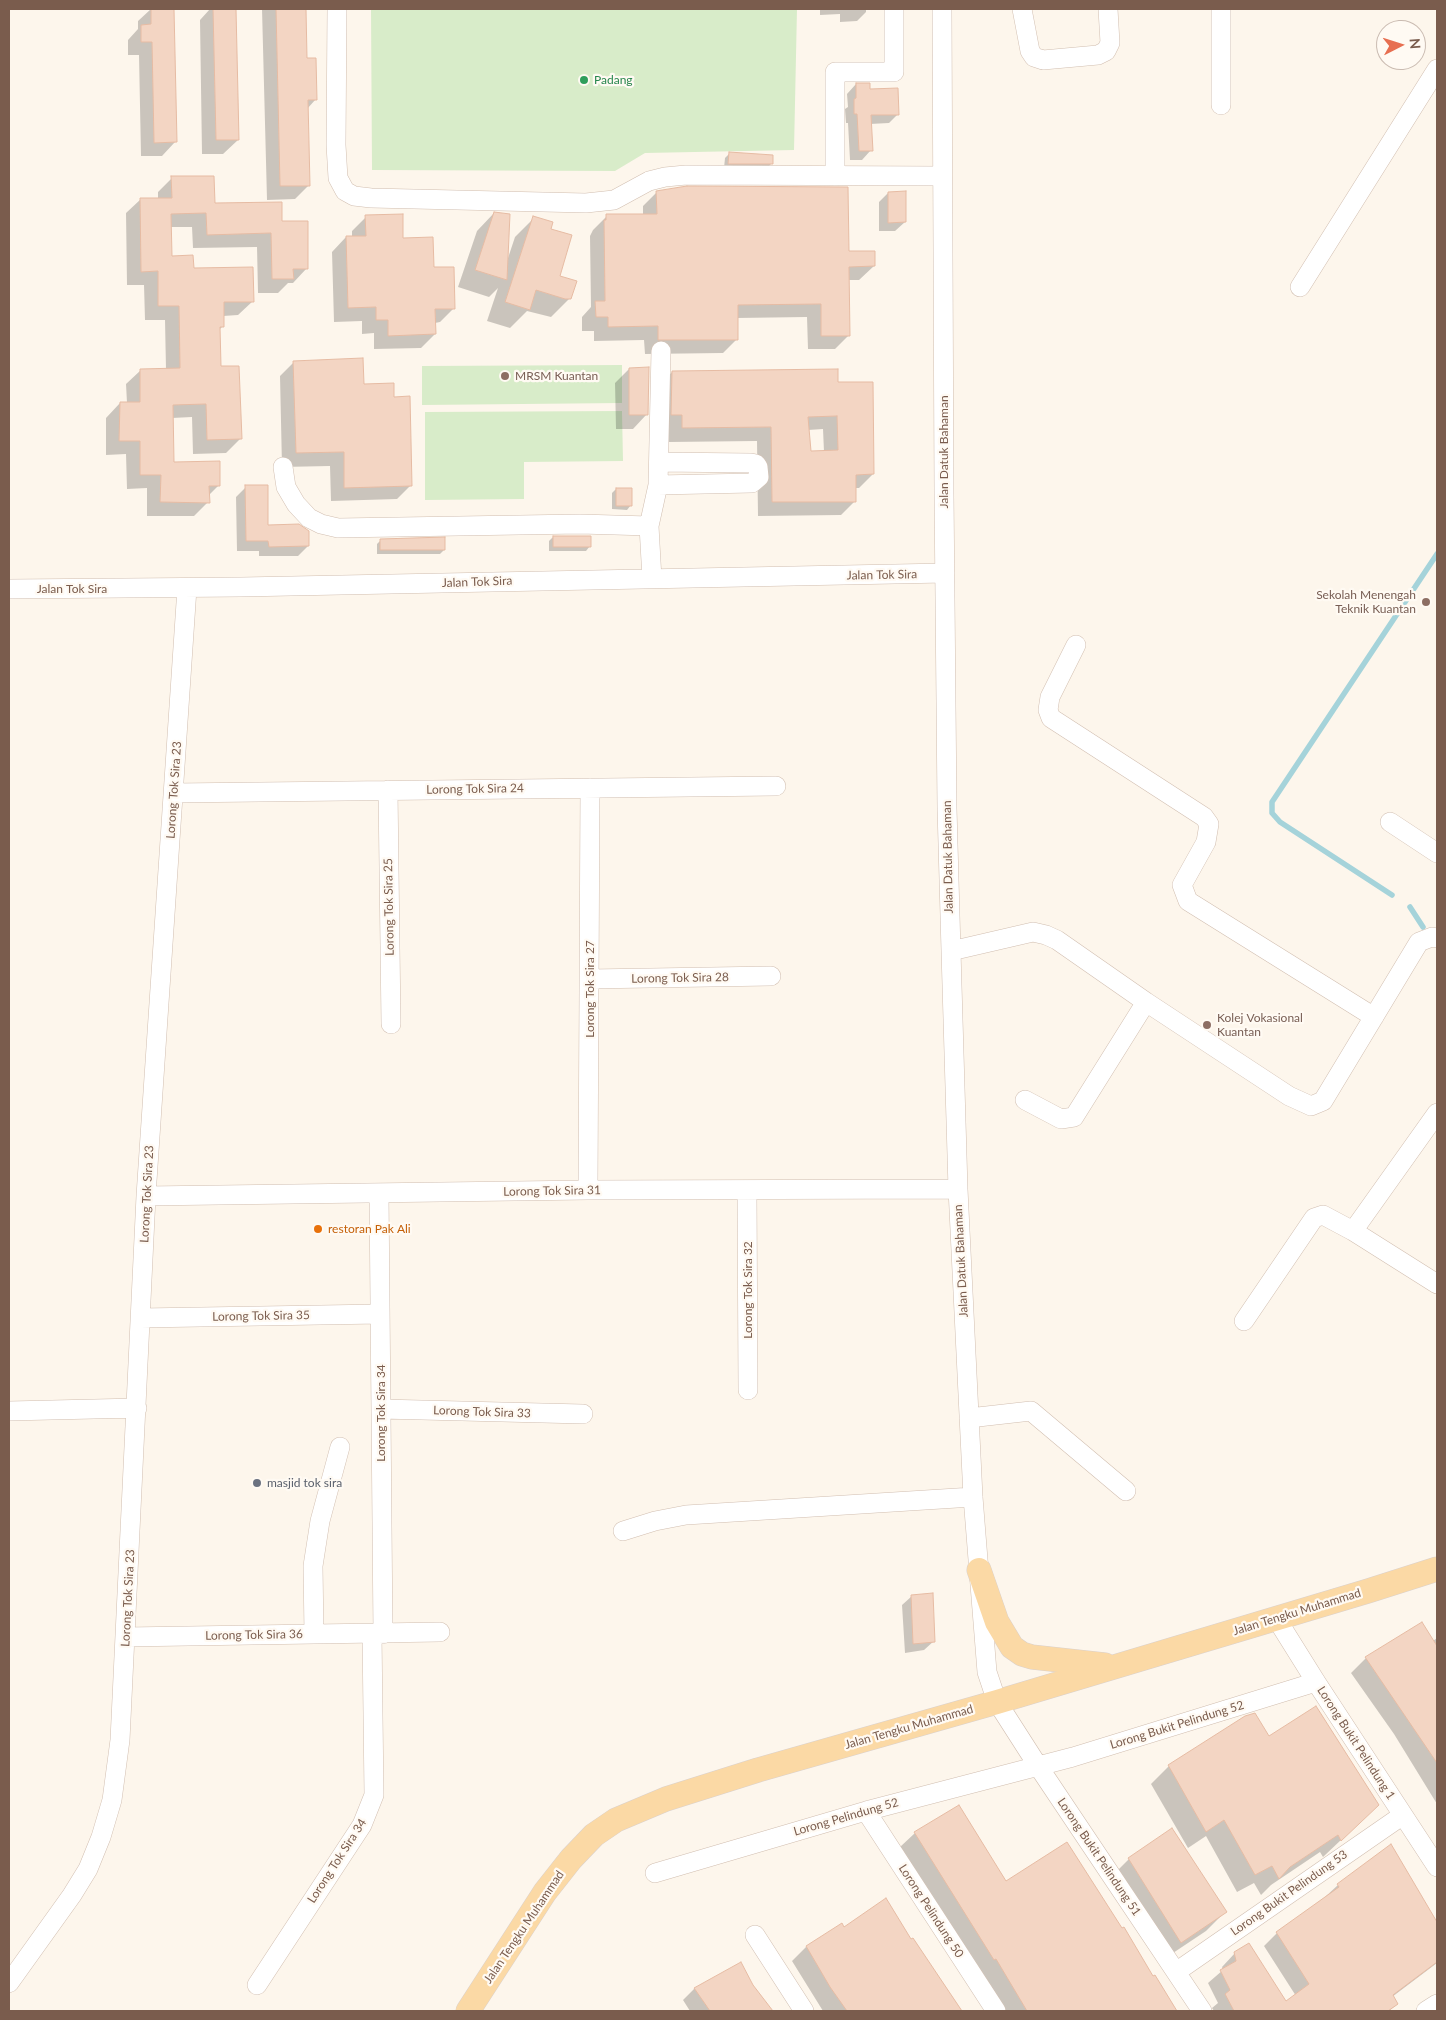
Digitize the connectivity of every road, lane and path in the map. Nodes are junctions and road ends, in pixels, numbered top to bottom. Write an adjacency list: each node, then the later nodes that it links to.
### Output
1 (336, 9): 9 (street)
2 (894, 9): 9 (street)
3 (942, 9): 10 (street, Jalan Datuk Bahaman)
4 (1022, 9): 5 (street)
5 (1108, 9)
6 (1221, 9): 8 (street)
7 (1437, 69): 11 (street)
8 (1221, 105)
9 (835, 176): 10 (street)
10 (942, 176): 17 (street, Jalan Datuk Bahaman)
11 (1300, 287)
12 (661, 351): 13 (street)
13 (659, 462): 15 (street); 15 (street)
14 (282, 466): 16 (street)
15 (658, 485): 16 (street)
16 (649, 526): 18 (street)
17 (945, 573): 18 (street, Jalan Tok Sira); 29 (street, Jalan Datuk Bahaman)
18 (652, 579): 19 (street, Jalan Tok Sira)
19 (187, 588): 20 (street, Jalan Tok Sira); 25 (street, Lorong Tok Sira 23)
20 (9, 589)
21 (1076, 645): 33 (street)
22 (776, 786): 23 (street, Lorong Tok Sira 24)
23 (590, 788): 24 (street, Lorong Tok Sira 24); 31 (street, Lorong Tok Sira 27)
24 (388, 790): 25 (street, Lorong Tok Sira 24); 34 (street, Lorong Tok Sira 25)
25 (174, 793): 41 (street, Lorong Tok Sira 23)
26 (1390, 822): 27 (street)
27 (1437, 852)
28 (1437, 938): 33 (street)
29 (951, 951): 32 (street); 37 (street, Jalan Datuk Bahaman)
30 (771, 976): 31 (street, Lorong Tok Sira 28)
31 (590, 980): 38 (street, Lorong Tok Sira 27)
32 (1146, 1002): 33 (street); 35 (street)
33 (1374, 1017)
34 (391, 1024)
35 (1025, 1100)
36 (1437, 1113): 42 (street)
37 (958, 1188): 39 (street, Lorong Tok Sira 31); 52 (street, Jalan Datuk Bahaman)
38 (588, 1190): 39 (street, Lorong Tok Sira 31); 40 (street, Lorong Tok Sira 31)
39 (747, 1190): 47 (street, Lorong Tok Sira 32)
40 (379, 1193): 41 (street, Lorong Tok Sira 31); 44 (street, Lorong Tok Sira 34)
41 (146, 1196): 45 (street, Lorong Tok Sira 23)
42 (1352, 1231): 43 (street); 46 (street)
43 (1437, 1284)
44 (380, 1314): 45 (street, Lorong Tok Sira 35); 49 (street, Lorong Tok Sira 34)
45 (141, 1318): 48 (street, Lorong Tok Sira 23)
46 (1244, 1321)
47 (748, 1390)
48 (137, 1408): 50 (street); 63 (street, Lorong Tok Sira 23)
49 (381, 1409): 51 (street, Lorong Tok Sira 33); 62 (street, Lorong Tok Sira 34)
50 (9, 1411)
51 (583, 1414)
52 (969, 1418): 54 (street); 55 (street, Jalan Datuk Bahaman)
53 (340, 1447): 61 (street)
54 (1126, 1491)
55 (972, 1497): 56 (street); 58 (street, Jalan Datuk Bahaman)
56 (623, 1531)
57 (1437, 1568): 59 (main road, Jalan Tengku Muhammad)
58 (979, 1570): 64 (main road); 66 (street, Jalan Datuk Bahaman)
59 (1276, 1618): 64 (main road, Jalan Tengku Muhammad); 65 (street, Lorong Bukit Pelindung 1)
60 (440, 1632): 62 (street, Lorong Tok Sira 36)
61 (314, 1634): 62 (street, Lorong Tok Sira 36); 63 (street, Lorong Tok Sira 36)
62 (377, 1634): 75 (street, Lorong Tok Sira 34)
63 (126, 1637): 74 (street, Lorong Tok Sira 23)
64 (1116, 1666): 66 (main road, Jalan Tengku Muhammad)
65 (1316, 1682): 67 (street, Lorong Bukit Pelindung 52); 69 (street, Lorong Bukit Pelindung 1)
66 (997, 1702): 67 (street, Lorong Bukit Pelindung 51); 77 (main road, Jalan Tengku Muhammad)
67 (1038, 1766): 68 (street, Lorong Pelindung 52); 73 (street, Lorong Bukit Pelindung 51)
68 (866, 1810): 71 (street, Lorong Pelindung 52); 79 (street, Lorong Pelindung 50)
69 (1403, 1815): 70 (street, Lorong Bukit Pelindung 1); 73 (street, Lorong Bukit Pelindung 53)
70 (1437, 1867)
71 (655, 1873)
72 (755, 1935): 78 (street)
73 (1176, 1972): 80 (street, Lorong Bukit Pelindung 51)
74 (9, 1983)
75 (257, 1985)
76 (1437, 2004): 81 (street)
77 (468, 2011)
78 (804, 2011)
79 (996, 2011)
80 (1202, 2011)
81 (1426, 2011)

